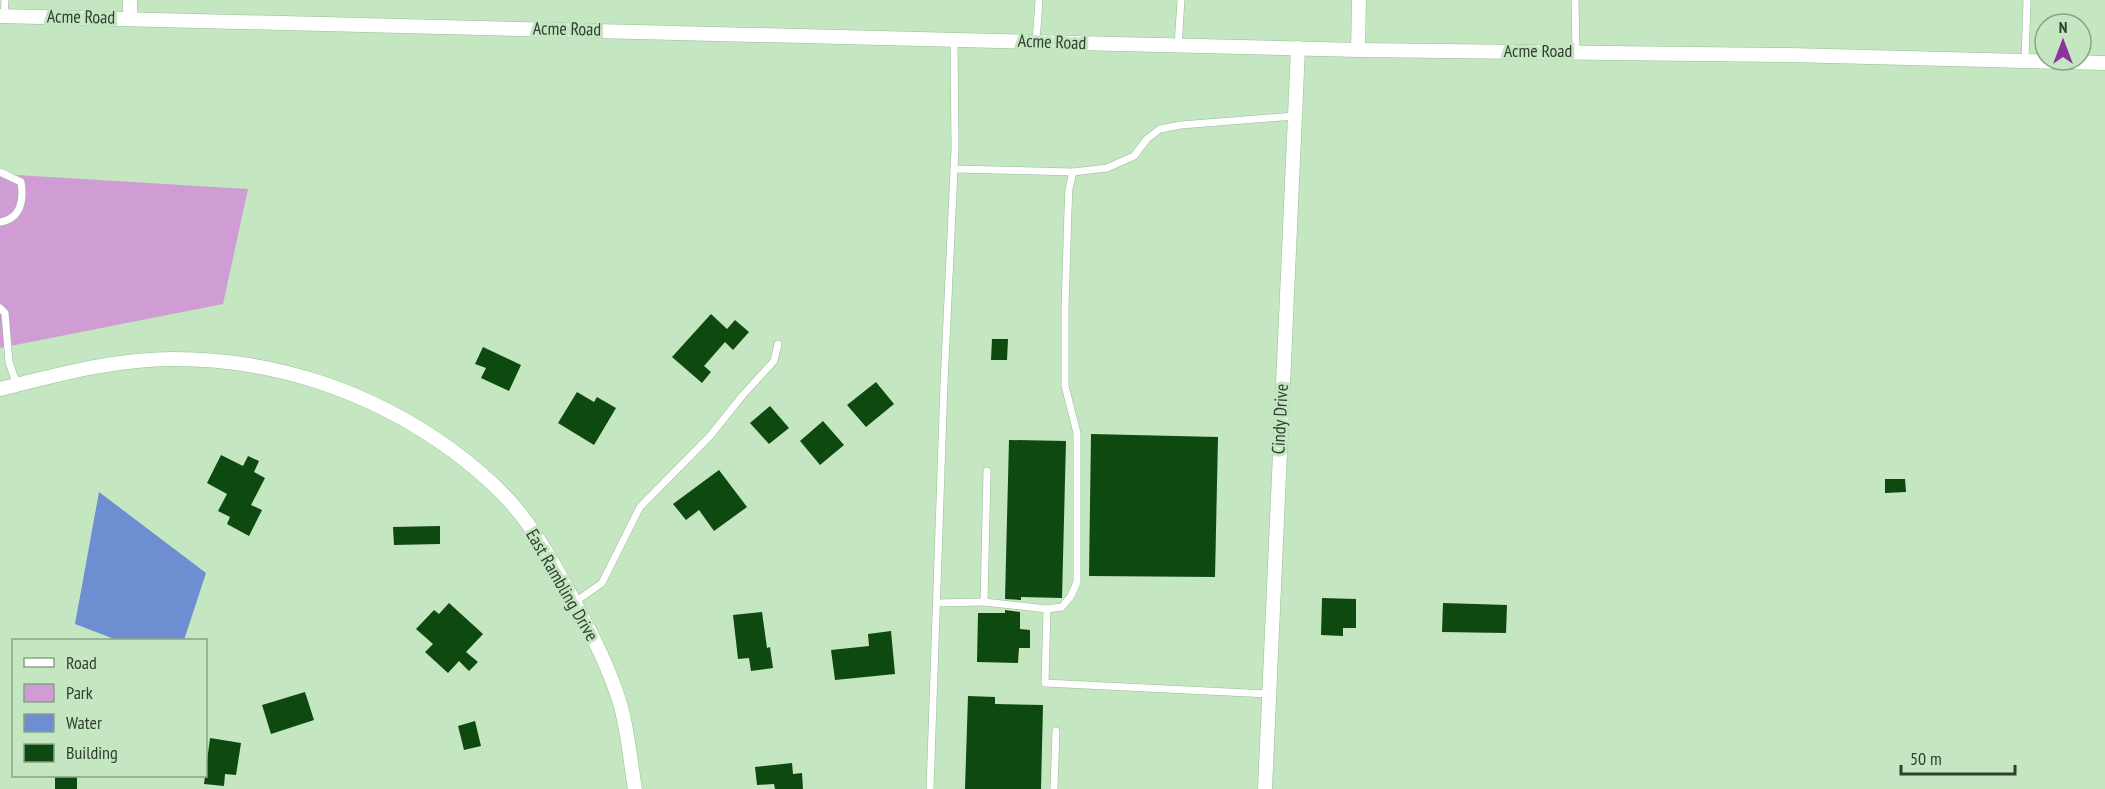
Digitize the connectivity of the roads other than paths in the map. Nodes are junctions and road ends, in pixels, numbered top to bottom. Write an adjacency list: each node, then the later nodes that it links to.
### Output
1 (4, 0): 8 (lane)
2 (130, 0): 9 (street)
3 (1039, 0): 11 (lane)
4 (1181, 0): 12 (lane)
5 (1359, 0): 14 (street)
6 (1575, 0): 15 (lane)
7 (2027, 0): 16 (lane)
8 (2, 16): 9 (street, Acme Road)
9 (130, 18): 10 (street, Acme Road)
10 (954, 40): 11 (street, Acme Road); 19 (lane)
11 (1036, 42): 12 (street, Acme Road)
12 (1178, 46): 13 (street, Acme Road)
13 (1298, 48): 14 (street, Acme Road); 18 (street, Cindy Drive)
14 (1358, 50): 15 (street, Acme Road)
15 (1576, 52): 16 (street, Acme Road)
16 (2025, 61): 17 (street, Acme Road)
17 (2105, 63)
18 (1294, 116): 21 (lane); 32 (street, Cindy Drive)
19 (954, 169): 21 (lane); 30 (lane)
20 (0, 172): 22 (lane)
21 (1073, 172): 31 (lane)
22 (0, 222)
23 (0, 308): 25 (lane)
24 (778, 344): 28 (lane)
25 (17, 385): 26 (street, East Rambling Drive); 28 (street, East Rambling Drive)
26 (0, 389)
27 (987, 471): 29 (lane)
28 (575, 602): 34 (street, East Rambling Drive)
29 (984, 602): 30 (lane); 31 (lane)
30 (937, 603): 35 (lane)
31 (1047, 609): 32 (lane)
32 (1268, 694): 37 (street, Cindy Drive)
33 (1056, 731): 36 (lane)
34 (635, 789)
35 (930, 789)
36 (1054, 789)
37 (1265, 789)

